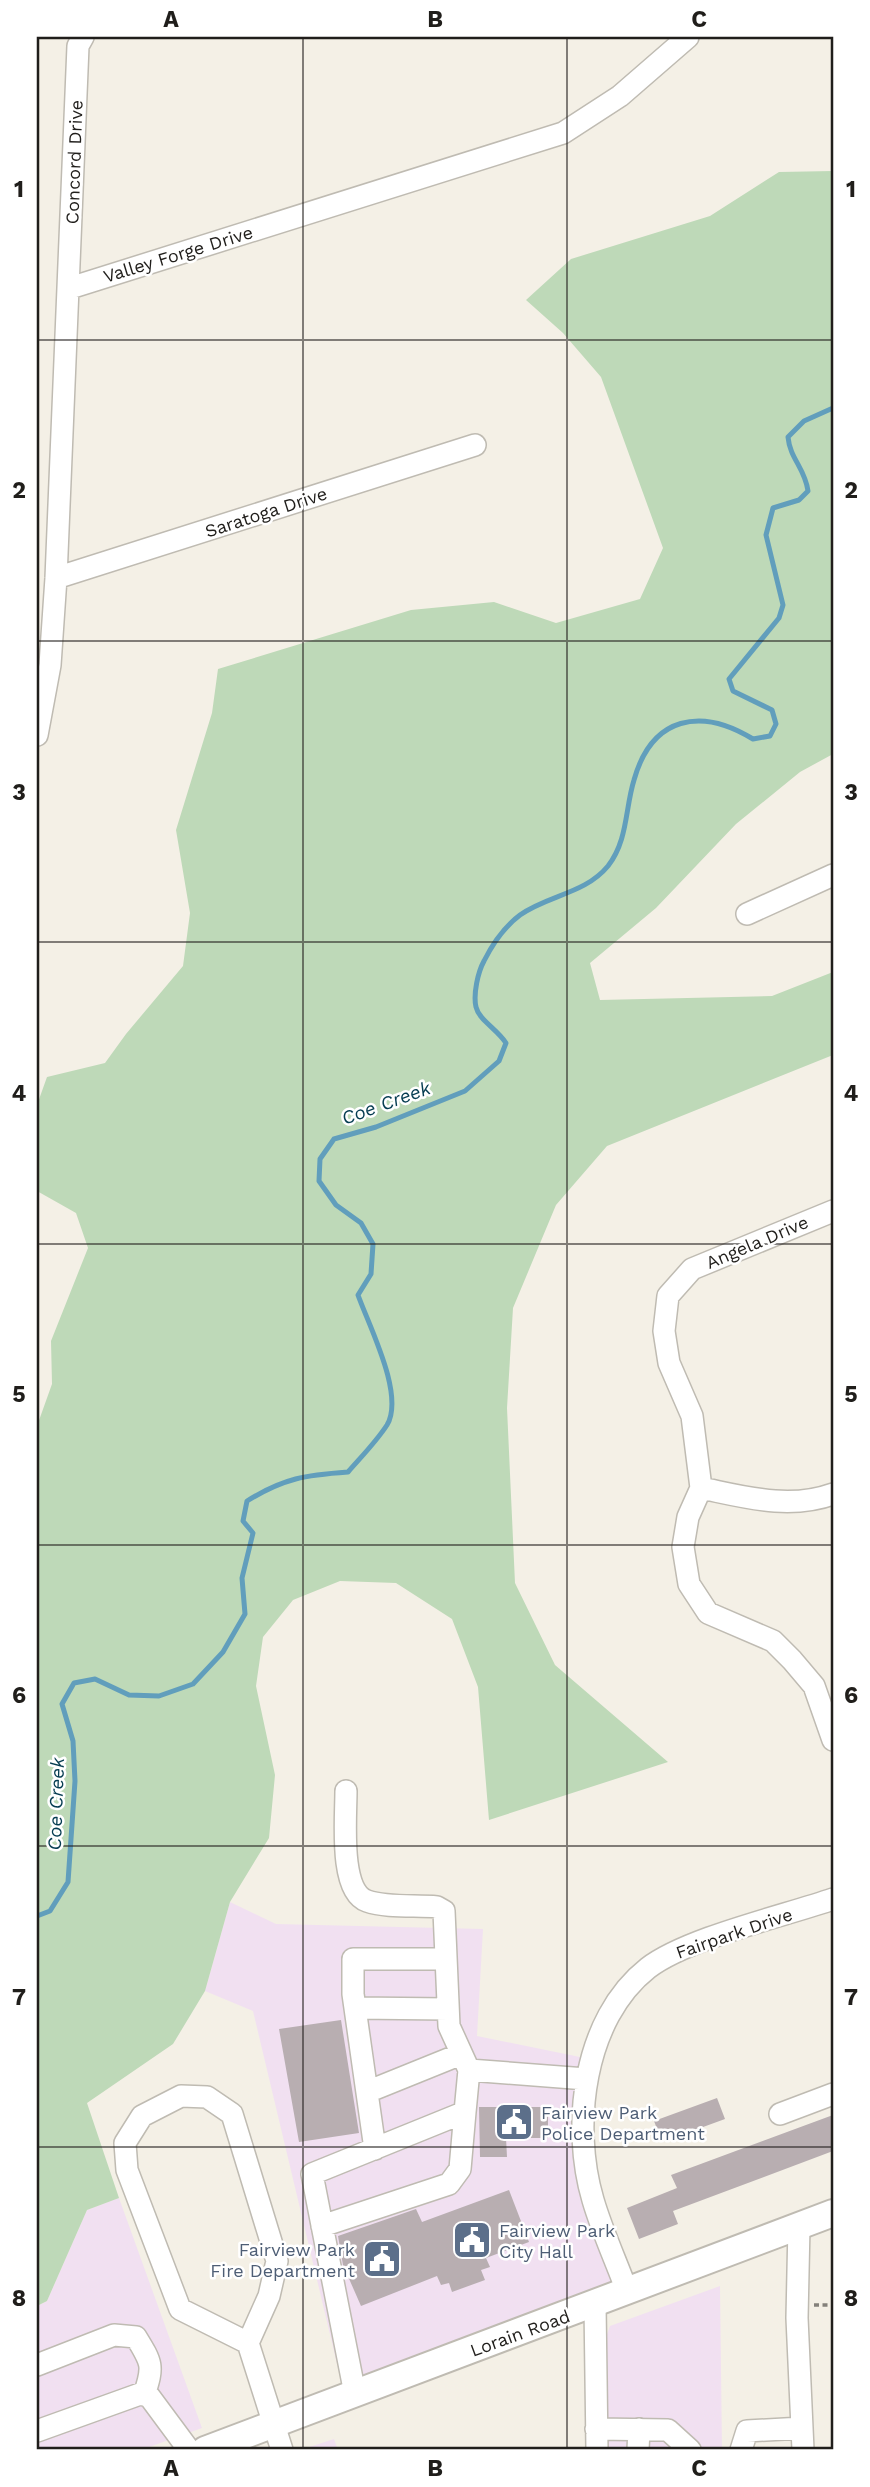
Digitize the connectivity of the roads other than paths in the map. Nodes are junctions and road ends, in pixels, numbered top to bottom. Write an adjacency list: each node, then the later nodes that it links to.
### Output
1 (83, 37): 3 (street, Concord Drive)
2 (688, 37): 3 (street, Valley Forge Drive)
3 (70, 288): 5 (street)
4 (475, 445): 5 (street, Saratoga Drive)
5 (56, 578): 6 (street)
6 (37, 735)
7 (833, 875): 8 (street)
8 (747, 914)
9 (833, 1210): 10 (street, Angela Drive)
10 (701, 1488): 11 (street); 12 (street, Angela Drive)
11 (833, 1493)
12 (833, 1740)
13 (346, 1791): 15 (street)
14 (833, 1899): 19 (street, Fairpark Drive)
15 (446, 1959): 16 (street); 17 (street)
16 (355, 2008): 17 (street); 20 (street)
17 (448, 2009): 18 (street)
18 (465, 2062): 19 (street); 20 (street); 22 (street)
19 (586, 2079): 28 (street, Fairpark Drive)
20 (367, 2092): 24 (street)
21 (833, 2094): 23 (street)
22 (465, 2112): 24 (street); 27 (street)
23 (780, 2114)
24 (374, 2149): 27 (street)
25 (833, 2213): 26 (main road, Lorain Road)
26 (799, 2226): 28 (main road, Lorain Road); 35 (street)
27 (322, 2227): 32 (street)
28 (627, 2291): 29 (main road, Lorain Road)
29 (595, 2305): 32 (main road, Lorain Road); 37 (street)
30 (248, 2343): 30 (street); 34 (street)
31 (37, 2365): 33 (street)
32 (355, 2394): 34 (main road, Lorain Road)
33 (144, 2395): 36 (street); 39 (street)
34 (274, 2425): 40 (main road, Lorain Road); 41 (street)
35 (802, 2428): 43 (street); 44 (street)
36 (37, 2431)
37 (597, 2440): 38 (street)
38 (639, 2440): 42 (street)
39 (189, 2450)
40 (205, 2450)
41 (282, 2450)
42 (690, 2450)
43 (741, 2450)
44 (803, 2450)

